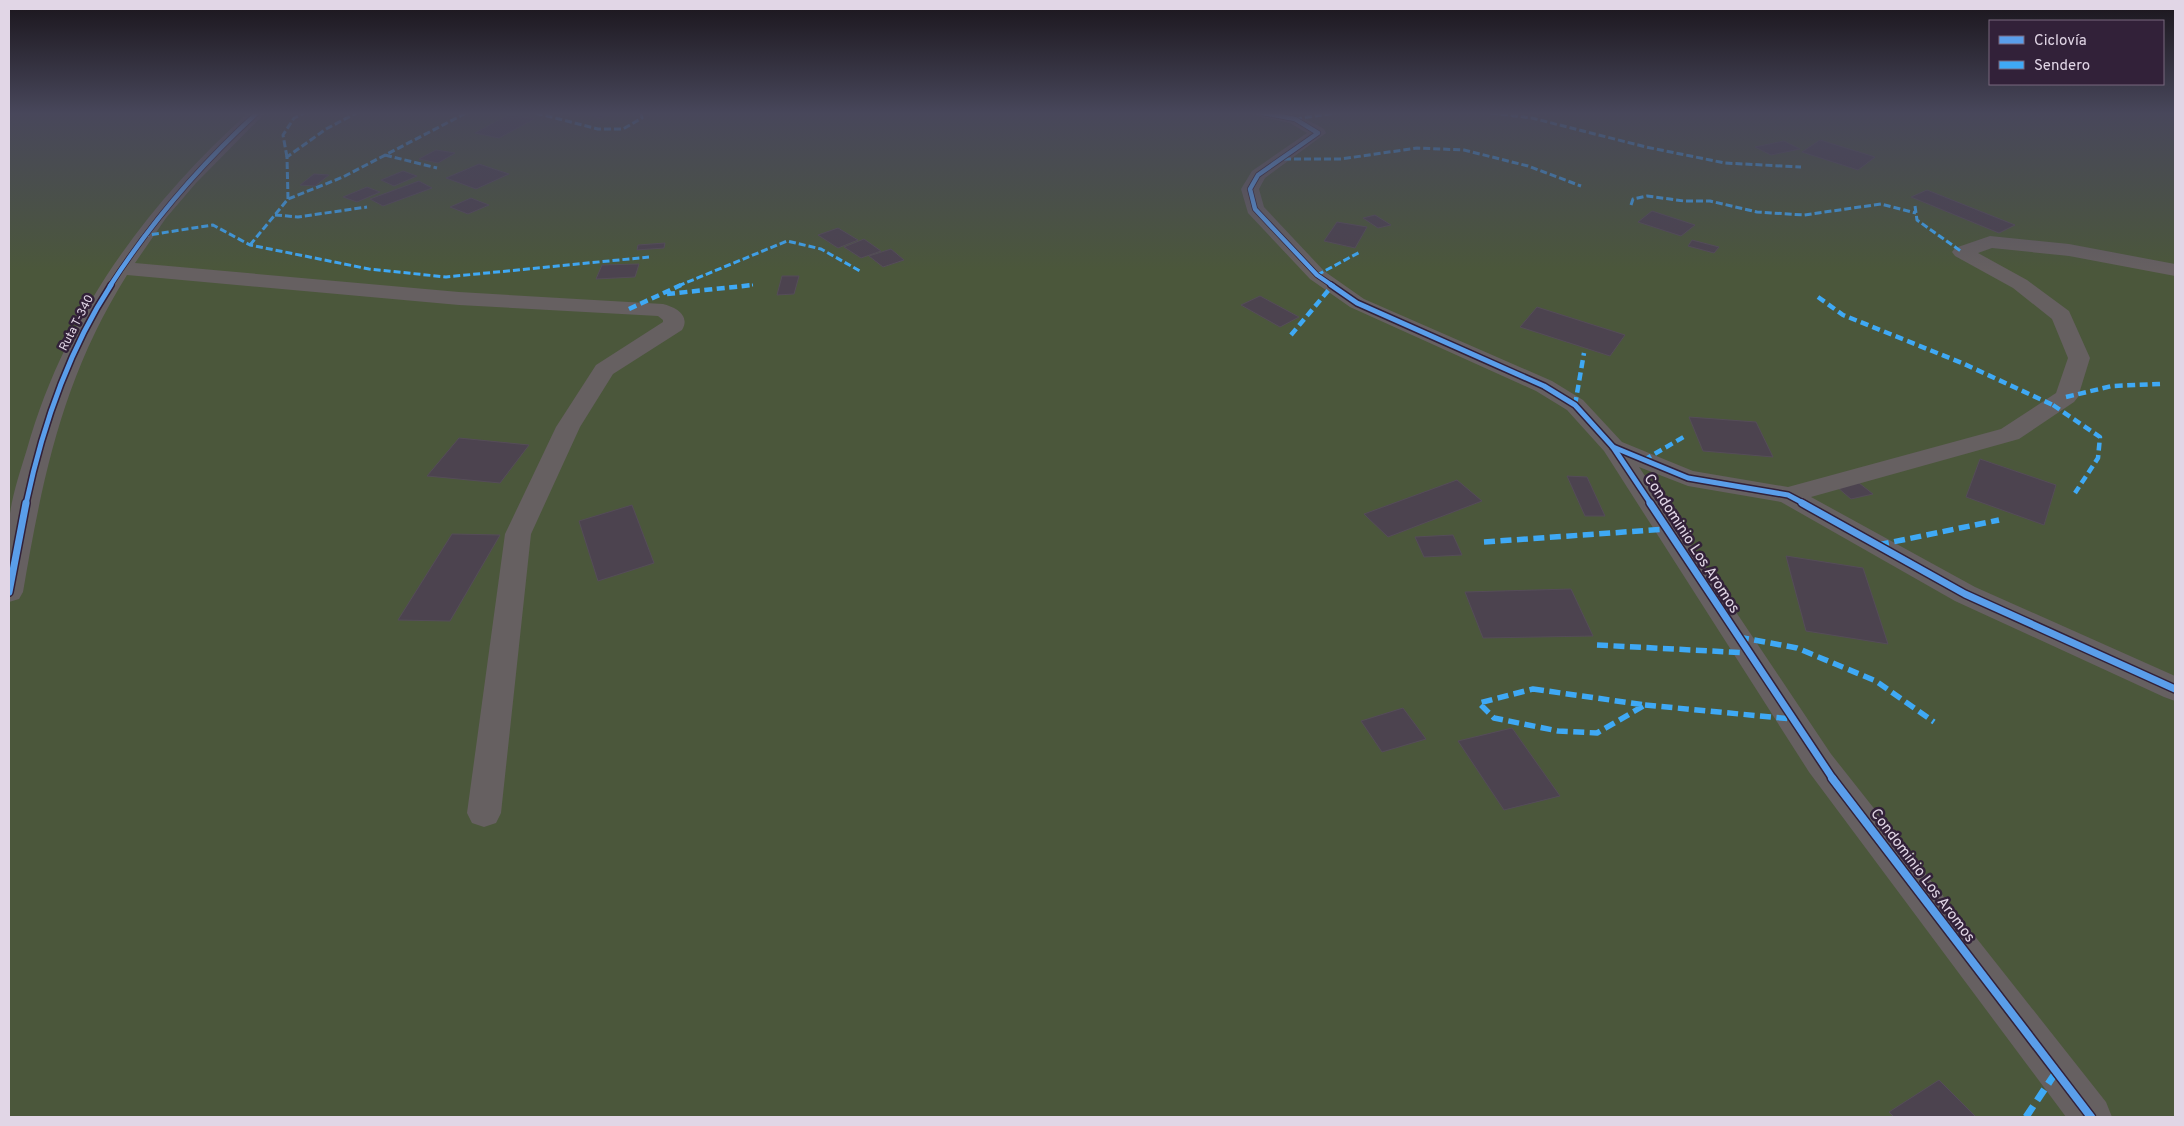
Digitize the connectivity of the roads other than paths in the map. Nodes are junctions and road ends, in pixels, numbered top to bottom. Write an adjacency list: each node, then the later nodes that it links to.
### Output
1 (203, 166): 3 (street, Ruta T-340)
2 (1272, 166): 5 (street, Condominio Los Aromos)
3 (120, 268): 7 (street, Ruta T-340); 9 (street)
4 (2175, 270): 6 (street)
5 (1612, 447): 6 (street); 10 (street, Condominio Los Aromos)
6 (1788, 495): 8 (street)
7 (9, 592)
8 (2175, 689)
9 (484, 814)
10 (2090, 1117)

